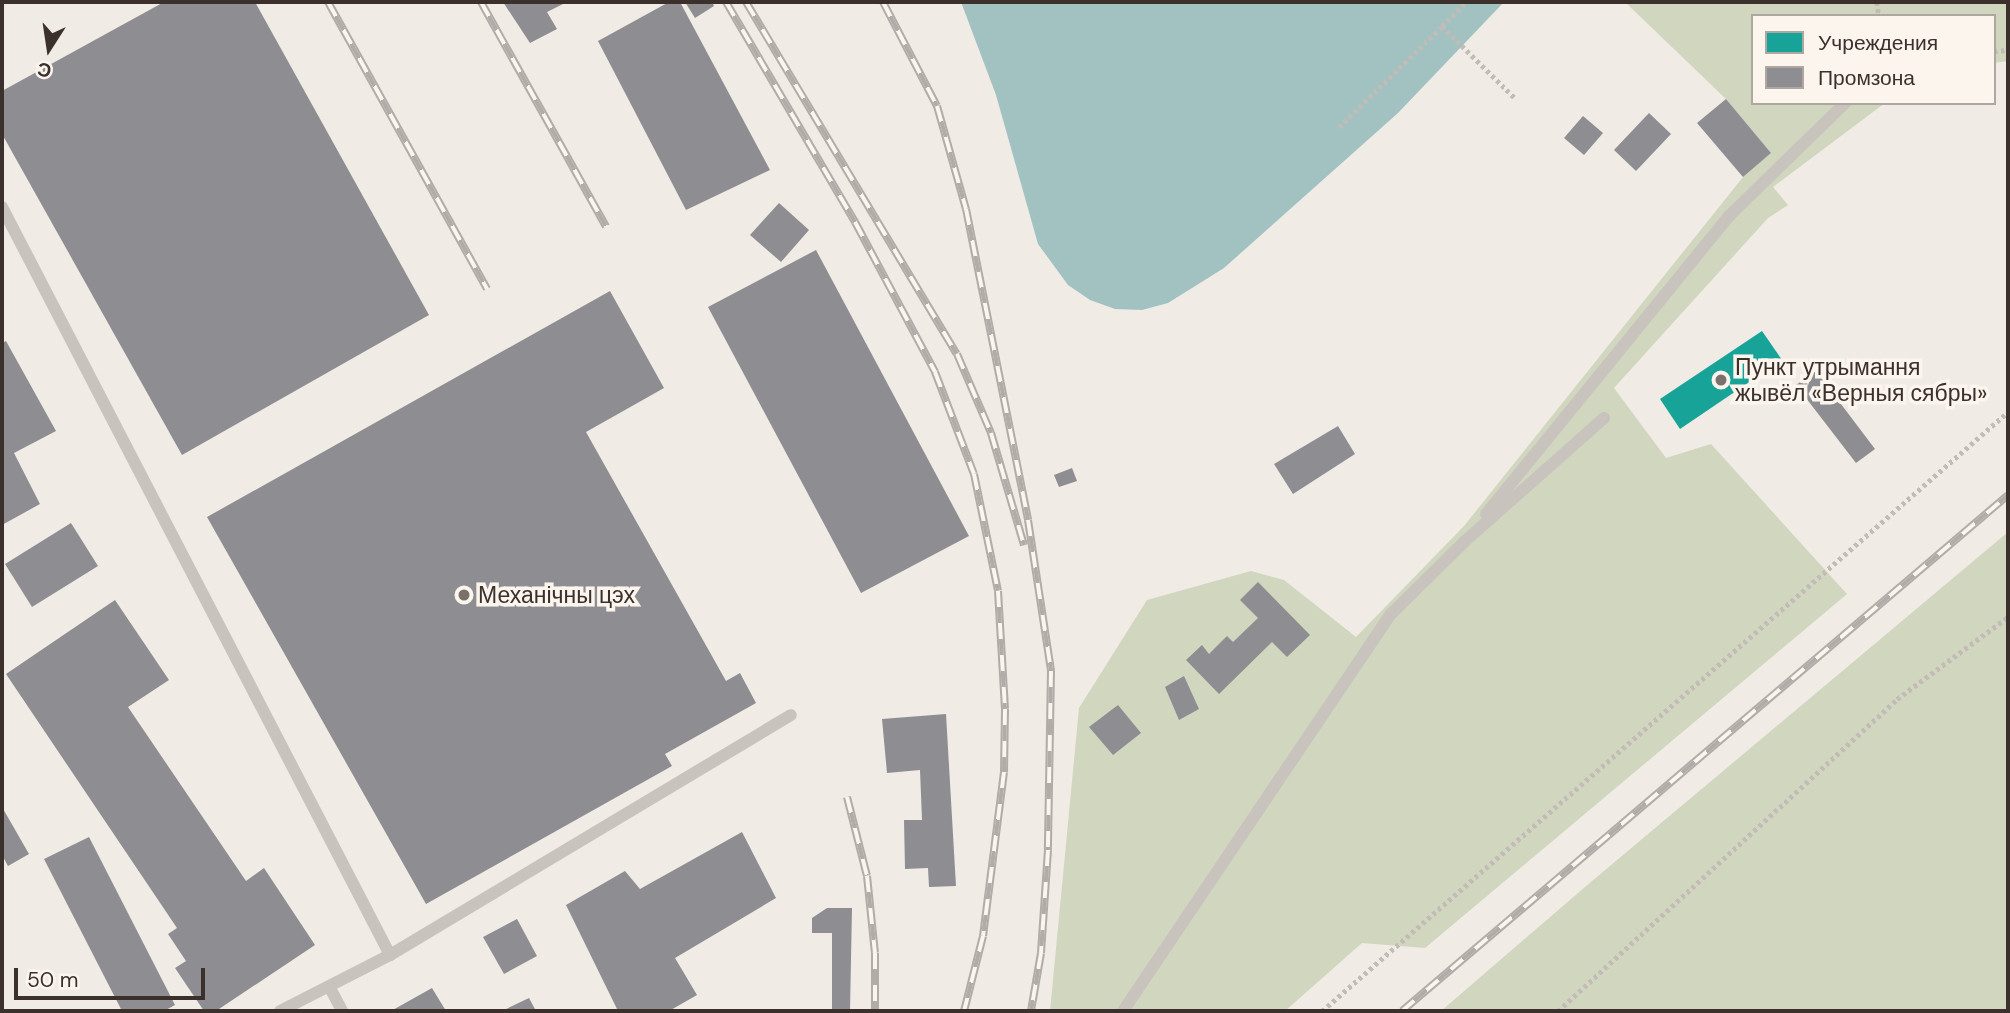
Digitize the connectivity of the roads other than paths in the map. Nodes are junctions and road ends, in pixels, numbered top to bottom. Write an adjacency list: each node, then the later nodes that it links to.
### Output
1 (1843, 105): 4 (lane)
2 (2, 207): 6 (lane)
3 (1604, 418): 4 (lane)
4 (1464, 542): 10 (lane)
5 (791, 715): 6 (lane)
6 (390, 955): 7 (lane)
7 (330, 988): 8 (lane); 9 (lane)
8 (280, 1011)
9 (342, 1011)
10 (1123, 1011)

